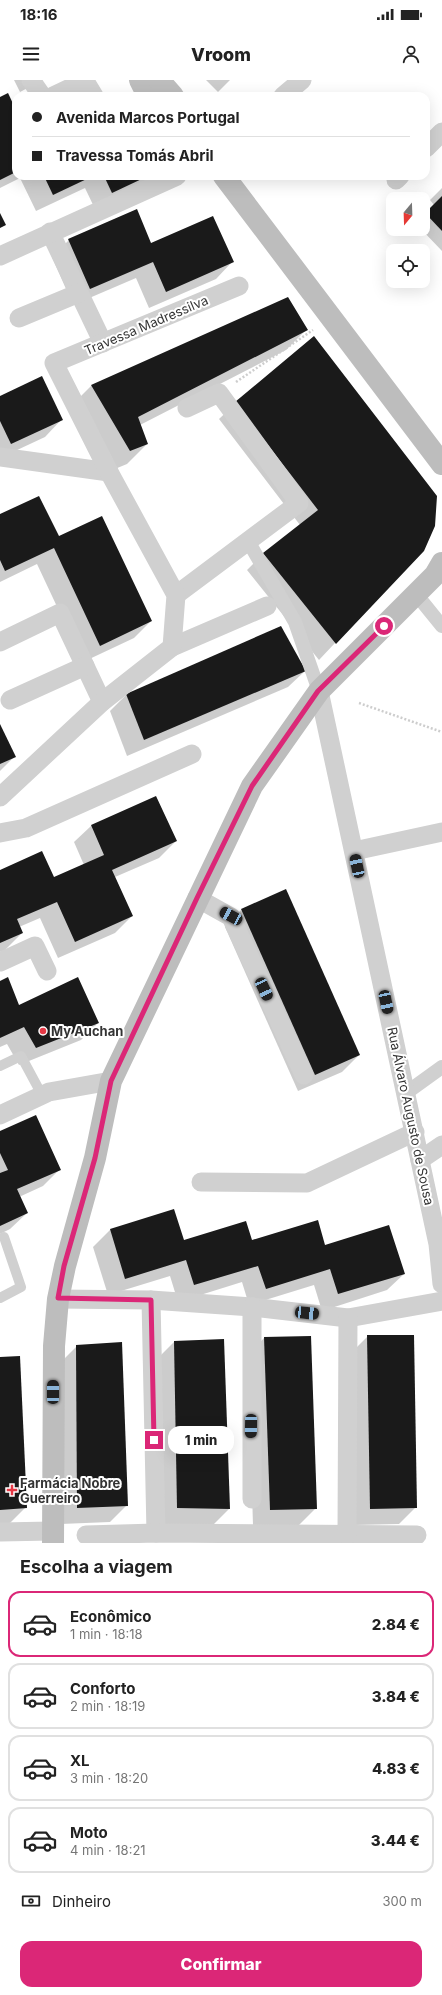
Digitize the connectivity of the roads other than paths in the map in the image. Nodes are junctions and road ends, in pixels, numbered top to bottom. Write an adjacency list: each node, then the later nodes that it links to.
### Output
1 (31, 80): 5 (street)
2 (140, 80): 8 (main road)
3 (159, 80): 9 (main road)
4 (302, 80): 10 (street)
5 (39, 92)
6 (62, 92): 7 (street)
7 (92, 92)
8 (146, 92)
9 (170, 92)
10 (288, 92)
11 (442, 132): 12 (street)
12 (430, 144)
13 (168, 180): 15 (street)
14 (227, 180): 23 (main road)
15 (50, 232): 16 (street); 18 (street)
16 (0, 256)
17 (239, 286): 20 (street, Travessa Madressilva)
18 (79, 293): 19 (street); 20 (street)
19 (19, 318)
20 (104, 343): 24 (street, Travessa Madressilva)
21 (187, 408): 25 (street)
22 (0, 457): 24 (street)
23 (442, 463)
24 (108, 472): 28 (street)
25 (248, 541): 28 (street); 34 (street)
26 (440, 570): 27 (main road)
27 (416, 594): 30 (street); 34 (main road)
28 (176, 595): 32 (street)
29 (267, 606): 32 (street)
30 (442, 626)
31 (0, 642): 33 (street)
32 (172, 647): 36 (street)
33 (85, 666): 35 (street); 36 (street)
34 (318, 691): 41 (street, Rua Álvaro Augusto de Sousa); 42 (main road)
35 (10, 700)
36 (102, 702): 38 (street)
37 (192, 754): 40 (street)
38 (0, 797)
39 (442, 832): 41 (street)
40 (0, 833)
41 (354, 851): 49 (street, Rua Álvaro Augusto de Sousa)
42 (197, 898): 47 (street); 48 (main road)
43 (0, 962): 44 (street)
44 (48, 971)
45 (0, 1066): 50 (lane)
46 (442, 1068): 49 (street)
47 (304, 1075)
48 (111, 1081): 50 (street); 59 (main road)
49 (406, 1093): 52 (street, Rua Álvaro Augusto de Sousa)
50 (42, 1095): 51 (street)
51 (0, 1115)
52 (414, 1132): 54 (street, Rua Álvaro Augusto de Sousa); 55 (street)
53 (442, 1145): 54 (street)
54 (420, 1160): 57 (street, Rua Álvaro Augusto de Sousa)
55 (201, 1182)
56 (4, 1237): 58 (lane)
57 (442, 1284)
58 (0, 1298)
59 (58, 1298): 60 (street); 70 (main road)
60 (151, 1300): 62 (street); 66 (street)
61 (442, 1301): 63 (street)
62 (252, 1307): 63 (street); 64 (street)
63 (348, 1318): 68 (street)
64 (252, 1499)
65 (0, 1532): 70 (street)
66 (156, 1533): 67 (street); 68 (street)
67 (86, 1535)
68 (347, 1535): 69 (street)
69 (416, 1535)
70 (53, 1537)

